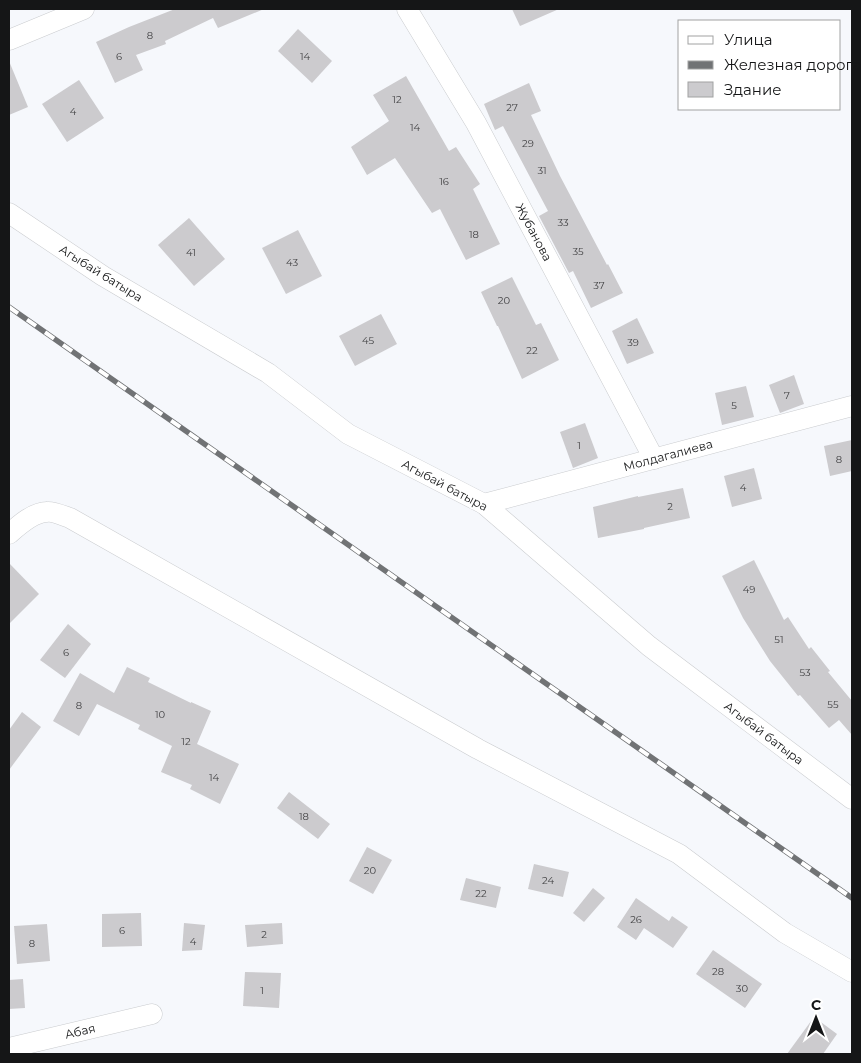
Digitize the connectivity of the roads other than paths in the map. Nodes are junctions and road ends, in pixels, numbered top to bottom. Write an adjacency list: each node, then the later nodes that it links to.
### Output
1 (84, 9): 3 (street)
2 (407, 9): 6 (street, Жубанова)
3 (9, 40)
4 (9, 213): 7 (street, Агыбай батыра)
5 (852, 406): 6 (street, Молдагалиева)
6 (654, 459): 7 (street, Молдагалиева)
7 (484, 504): 9 (street, Агыбай батыра)
8 (13, 530): 10 (street)
9 (852, 799)
10 (852, 972)
11 (152, 1014): 12 (street, Абая)
12 (9, 1048)

